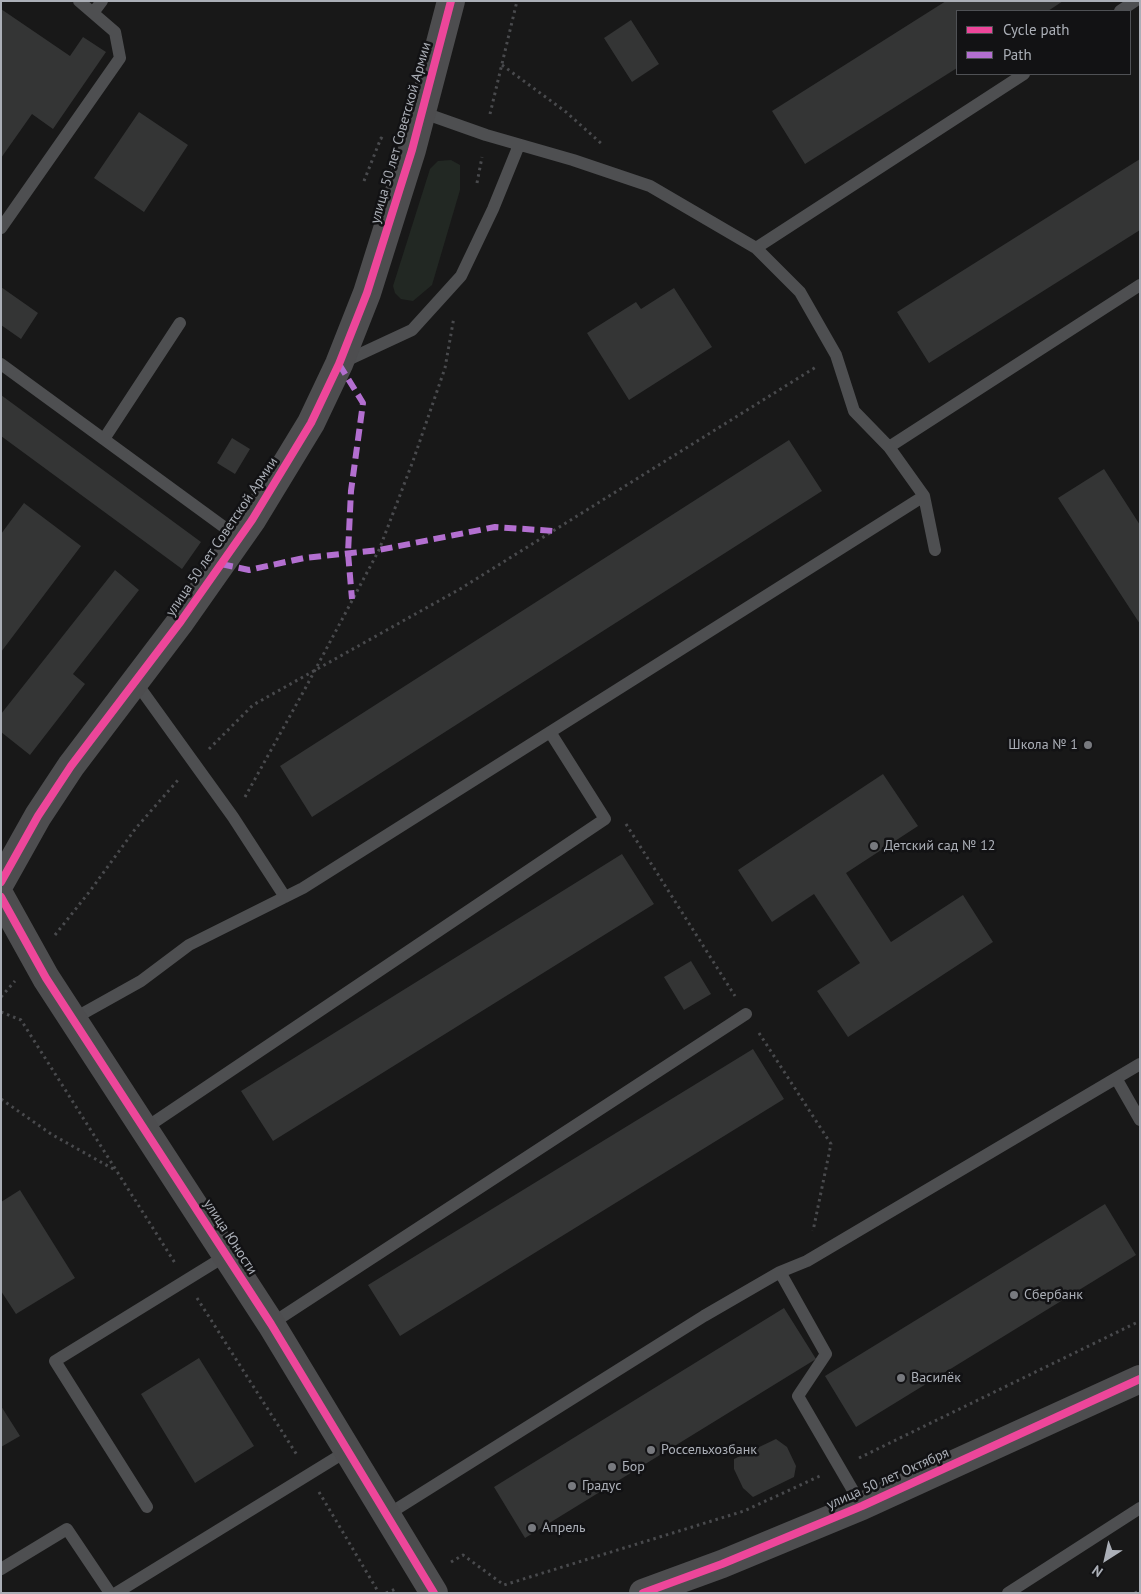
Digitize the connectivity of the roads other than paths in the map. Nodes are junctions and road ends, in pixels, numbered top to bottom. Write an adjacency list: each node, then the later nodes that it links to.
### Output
1 (79, 1): 6 (lane)
2 (102, 1): 6 (lane)
3 (451, 1): 8 (street, улица 50 лет Советской Армии)
4 (1135, 1): 5 (lane)
5 (1122, 10)
6 (93, 13): 10 (lane)
7 (1022, 75): 11 (lane)
8 (421, 112): 9 (lane); 15 (street, улица 50 лет Советской Армии)
9 (519, 145): 11 (lane); 15 (lane)
10 (1, 228)
11 (756, 248): 17 (lane)
12 (1140, 285): 17 (lane)
13 (180, 323): 16 (lane)
14 (1, 364): 16 (lane)
15 (339, 364): 19 (street, улица 50 лет Советской Армии)
16 (104, 438): 19 (lane)
17 (889, 447): 18 (lane)
18 (924, 496): 20 (lane); 22 (lane)
19 (239, 538): 21 (street, улица 50 лет Советской Армии)
20 (935, 550)
21 (135, 682): 23 (street, улица 50 лет Советской Армии); 25 (lane)
22 (550, 732): 25 (lane); 31 (lane)
23 (1, 882)
24 (1, 897): 27 (street, улица Юности)
25 (285, 897): 27 (lane)
26 (746, 1014): 34 (lane)
27 (73, 1019): 31 (street, улица Юности)
28 (1140, 1064): 29 (lane)
29 (1116, 1078): 30 (lane); 33 (lane)
30 (1140, 1120)
31 (144, 1129): 32 (street, улица Юности)
32 (227, 1255): 34 (street, улица Юности); 38 (lane)
33 (780, 1272): 37 (lane); 40 (lane)
34 (271, 1324): 36 (street, улица Юности)
35 (1140, 1379): 37 (street, улица 50 лет Октября)
36 (347, 1451): 40 (street, улица Юности); 44 (lane)
37 (862, 1506): 45 (street, улица 50 лет Октября)
38 (146, 1507)
39 (1140, 1508): 46 (lane)
40 (387, 1515): 42 (street, улица Юности)
41 (1, 1569): 43 (lane)
42 (428, 1585)
43 (110, 1593)
44 (116, 1593)
45 (643, 1593)
46 (1008, 1593)

